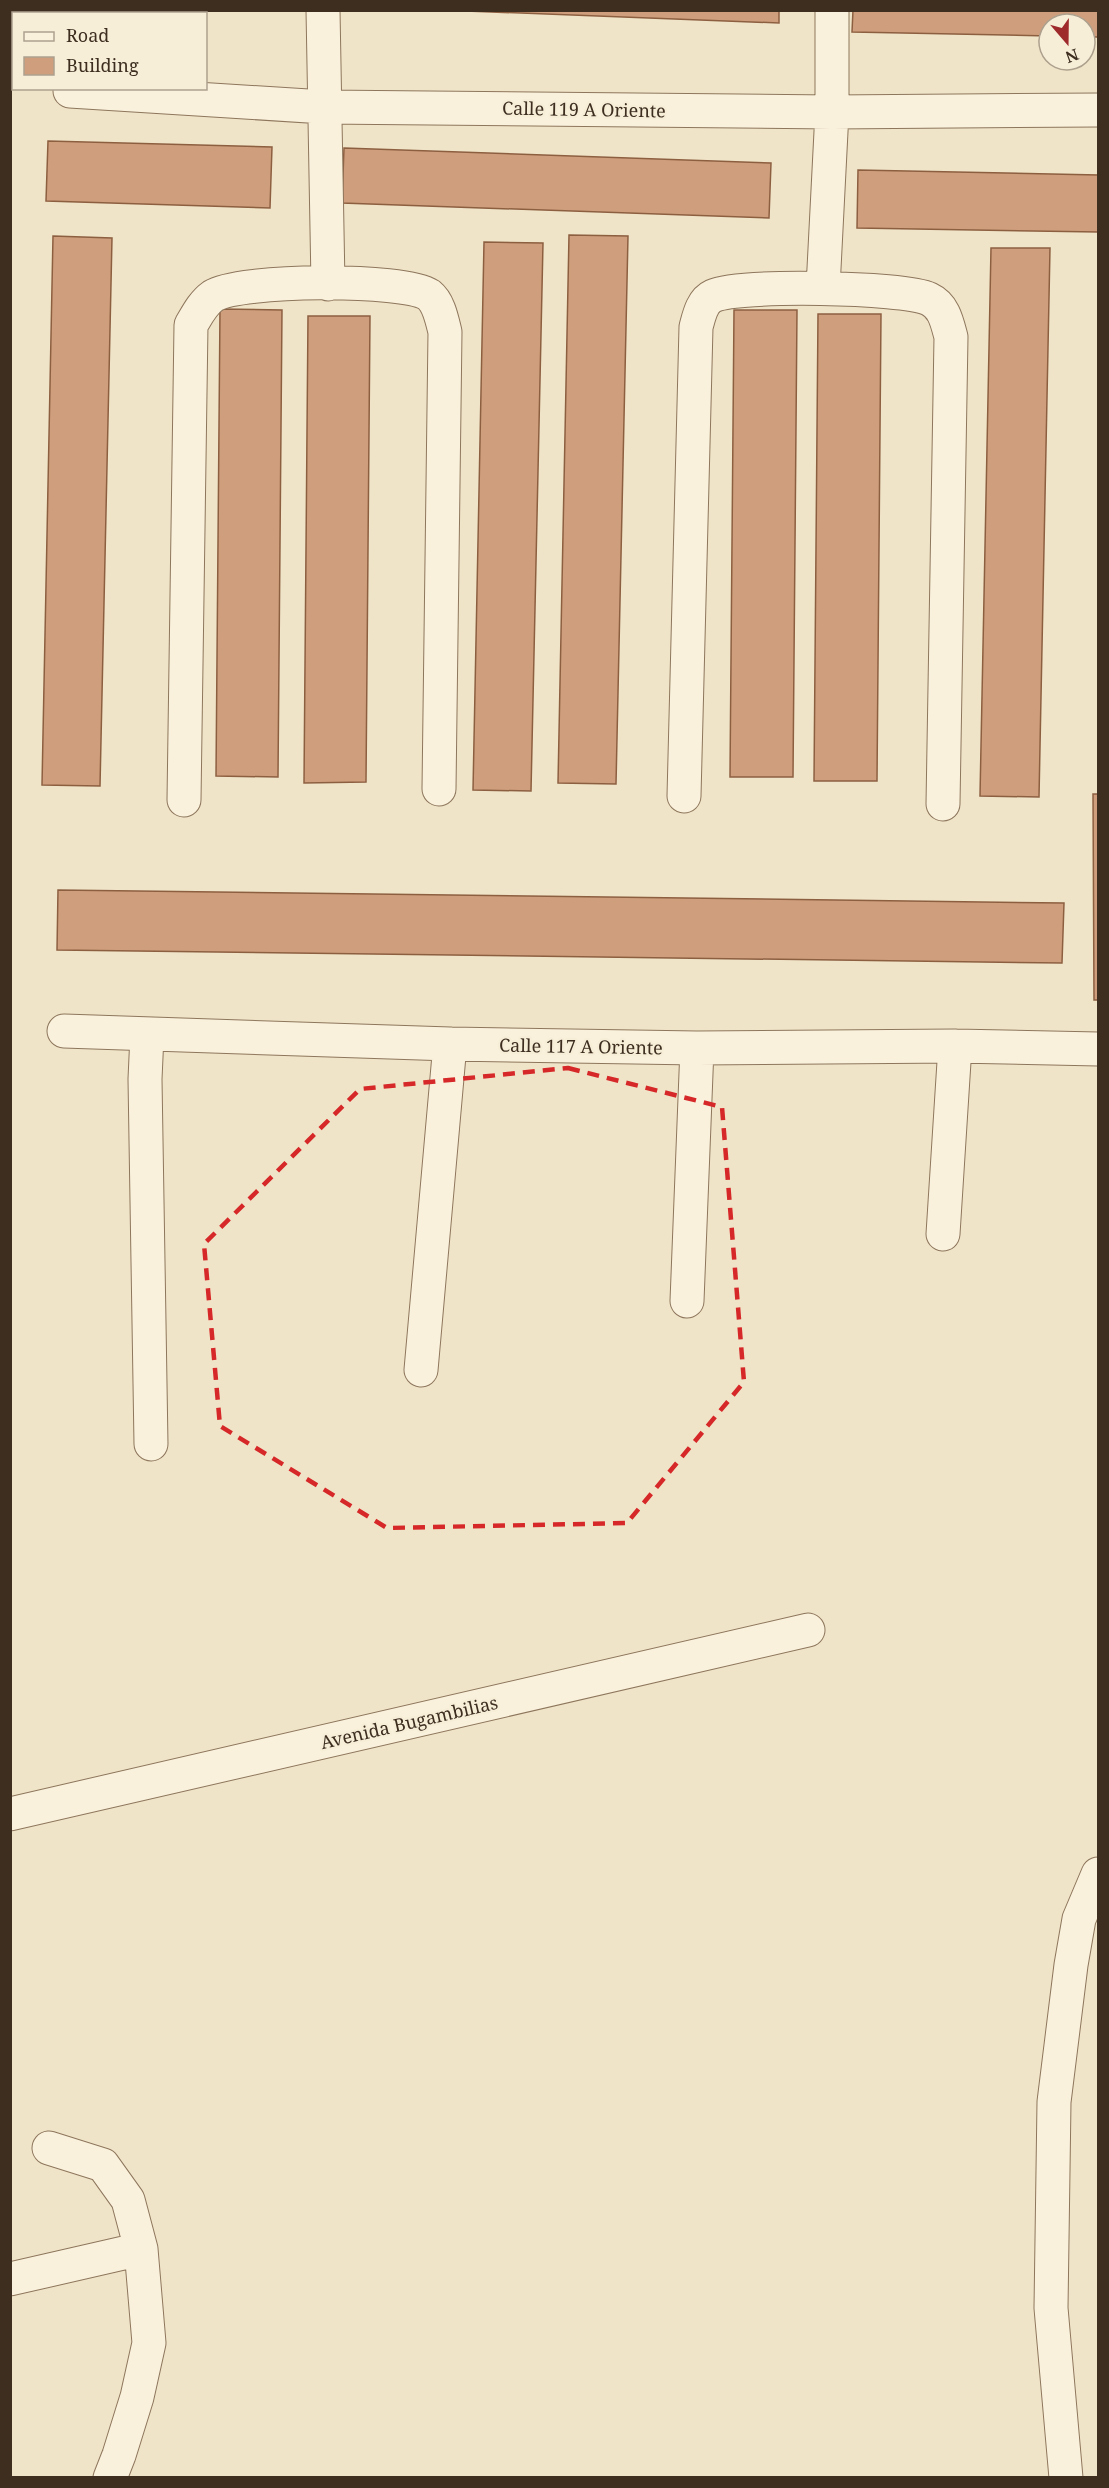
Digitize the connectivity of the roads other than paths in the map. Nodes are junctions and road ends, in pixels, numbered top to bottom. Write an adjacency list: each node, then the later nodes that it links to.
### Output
1 (323, 10): 4 (street)
2 (832, 10): 6 (street)
3 (70, 92): 4 (street, Calle 119 A Oriente)
4 (324, 107): 6 (street, Calle 119 A Oriente); 7 (street)
5 (1098, 110): 6 (street, Calle 119 A Oriente)
6 (832, 112): 8 (street)
7 (328, 284): 9 (street); 11 (street)
8 (823, 288): 10 (street); 12 (street)
9 (439, 789)
10 (684, 796)
11 (184, 801)
12 (943, 804)
13 (64, 1031): 14 (street, Calle 117 A Oriente)
14 (147, 1035): 15 (street, Calle 117 A Oriente); 22 (street)
15 (450, 1044): 17 (street, Calle 117 A Oriente); 21 (street)
16 (956, 1046): 17 (street, Calle 117 A Oriente); 18 (street, Calle 117 A Oriente); 19 (street)
17 (696, 1048): 20 (street)
18 (1098, 1049)
19 (943, 1234)
20 (687, 1301)
21 (421, 1370)
22 (151, 1444)
23 (808, 1630): 24 (street, Avenida Bugambilias)
24 (10, 1814)
25 (1098, 1874): 30 (street)
26 (49, 2148): 27 (street)
27 (141, 2248): 28 (street); 29 (street)
28 (10, 2279)
29 (110, 2478)
30 (1066, 2478)

